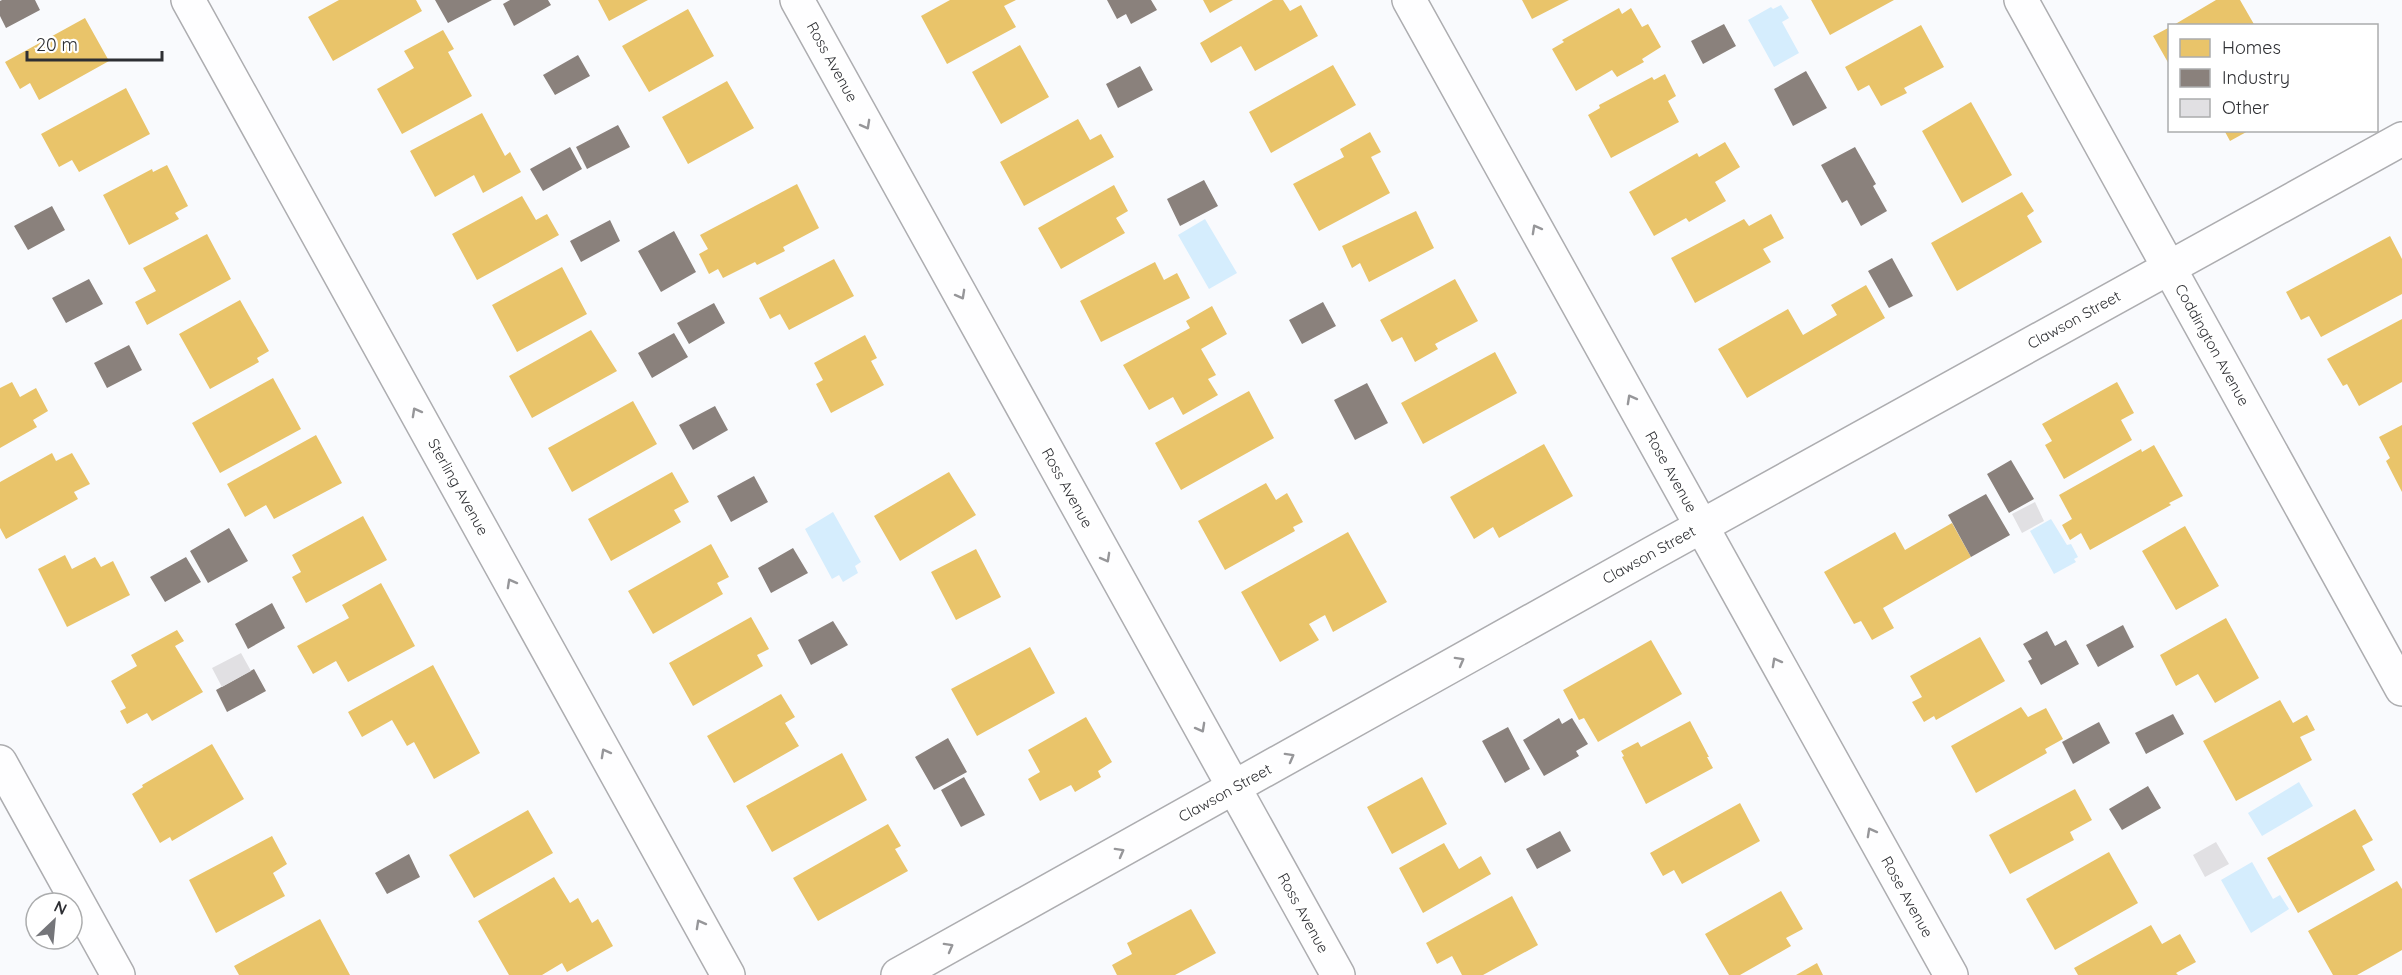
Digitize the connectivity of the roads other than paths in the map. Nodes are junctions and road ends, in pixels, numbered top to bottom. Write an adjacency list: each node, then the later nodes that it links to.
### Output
1 (188, 0): 12 (street, Sterling Avenue, one-way to 1)
2 (797, 0): 10 (street, Ross Avenue, one-way to 10)
3 (1409, 0): 7 (street, Rose Avenue, one-way to 3)
4 (2021, 0): 6 (street, Coddington Avenue)
5 (2402, 139): 6 (street, Clawson Street)
6 (2169, 268): 7 (street, Clawson Street); 8 (street, Coddington Avenue)
7 (1701, 526): 10 (street, Clawson Street, one-way to 7); 15 (street, Rose Avenue, one-way to 7)
8 (2402, 690)
9 (0, 762): 11 (street)
10 (1234, 788): 13 (street, Clawson Street, one-way to 10); 14 (street, Ross Avenue)
11 (118, 975)
12 (728, 975)
13 (898, 975)
14 (1338, 975)
15 (1951, 975)

